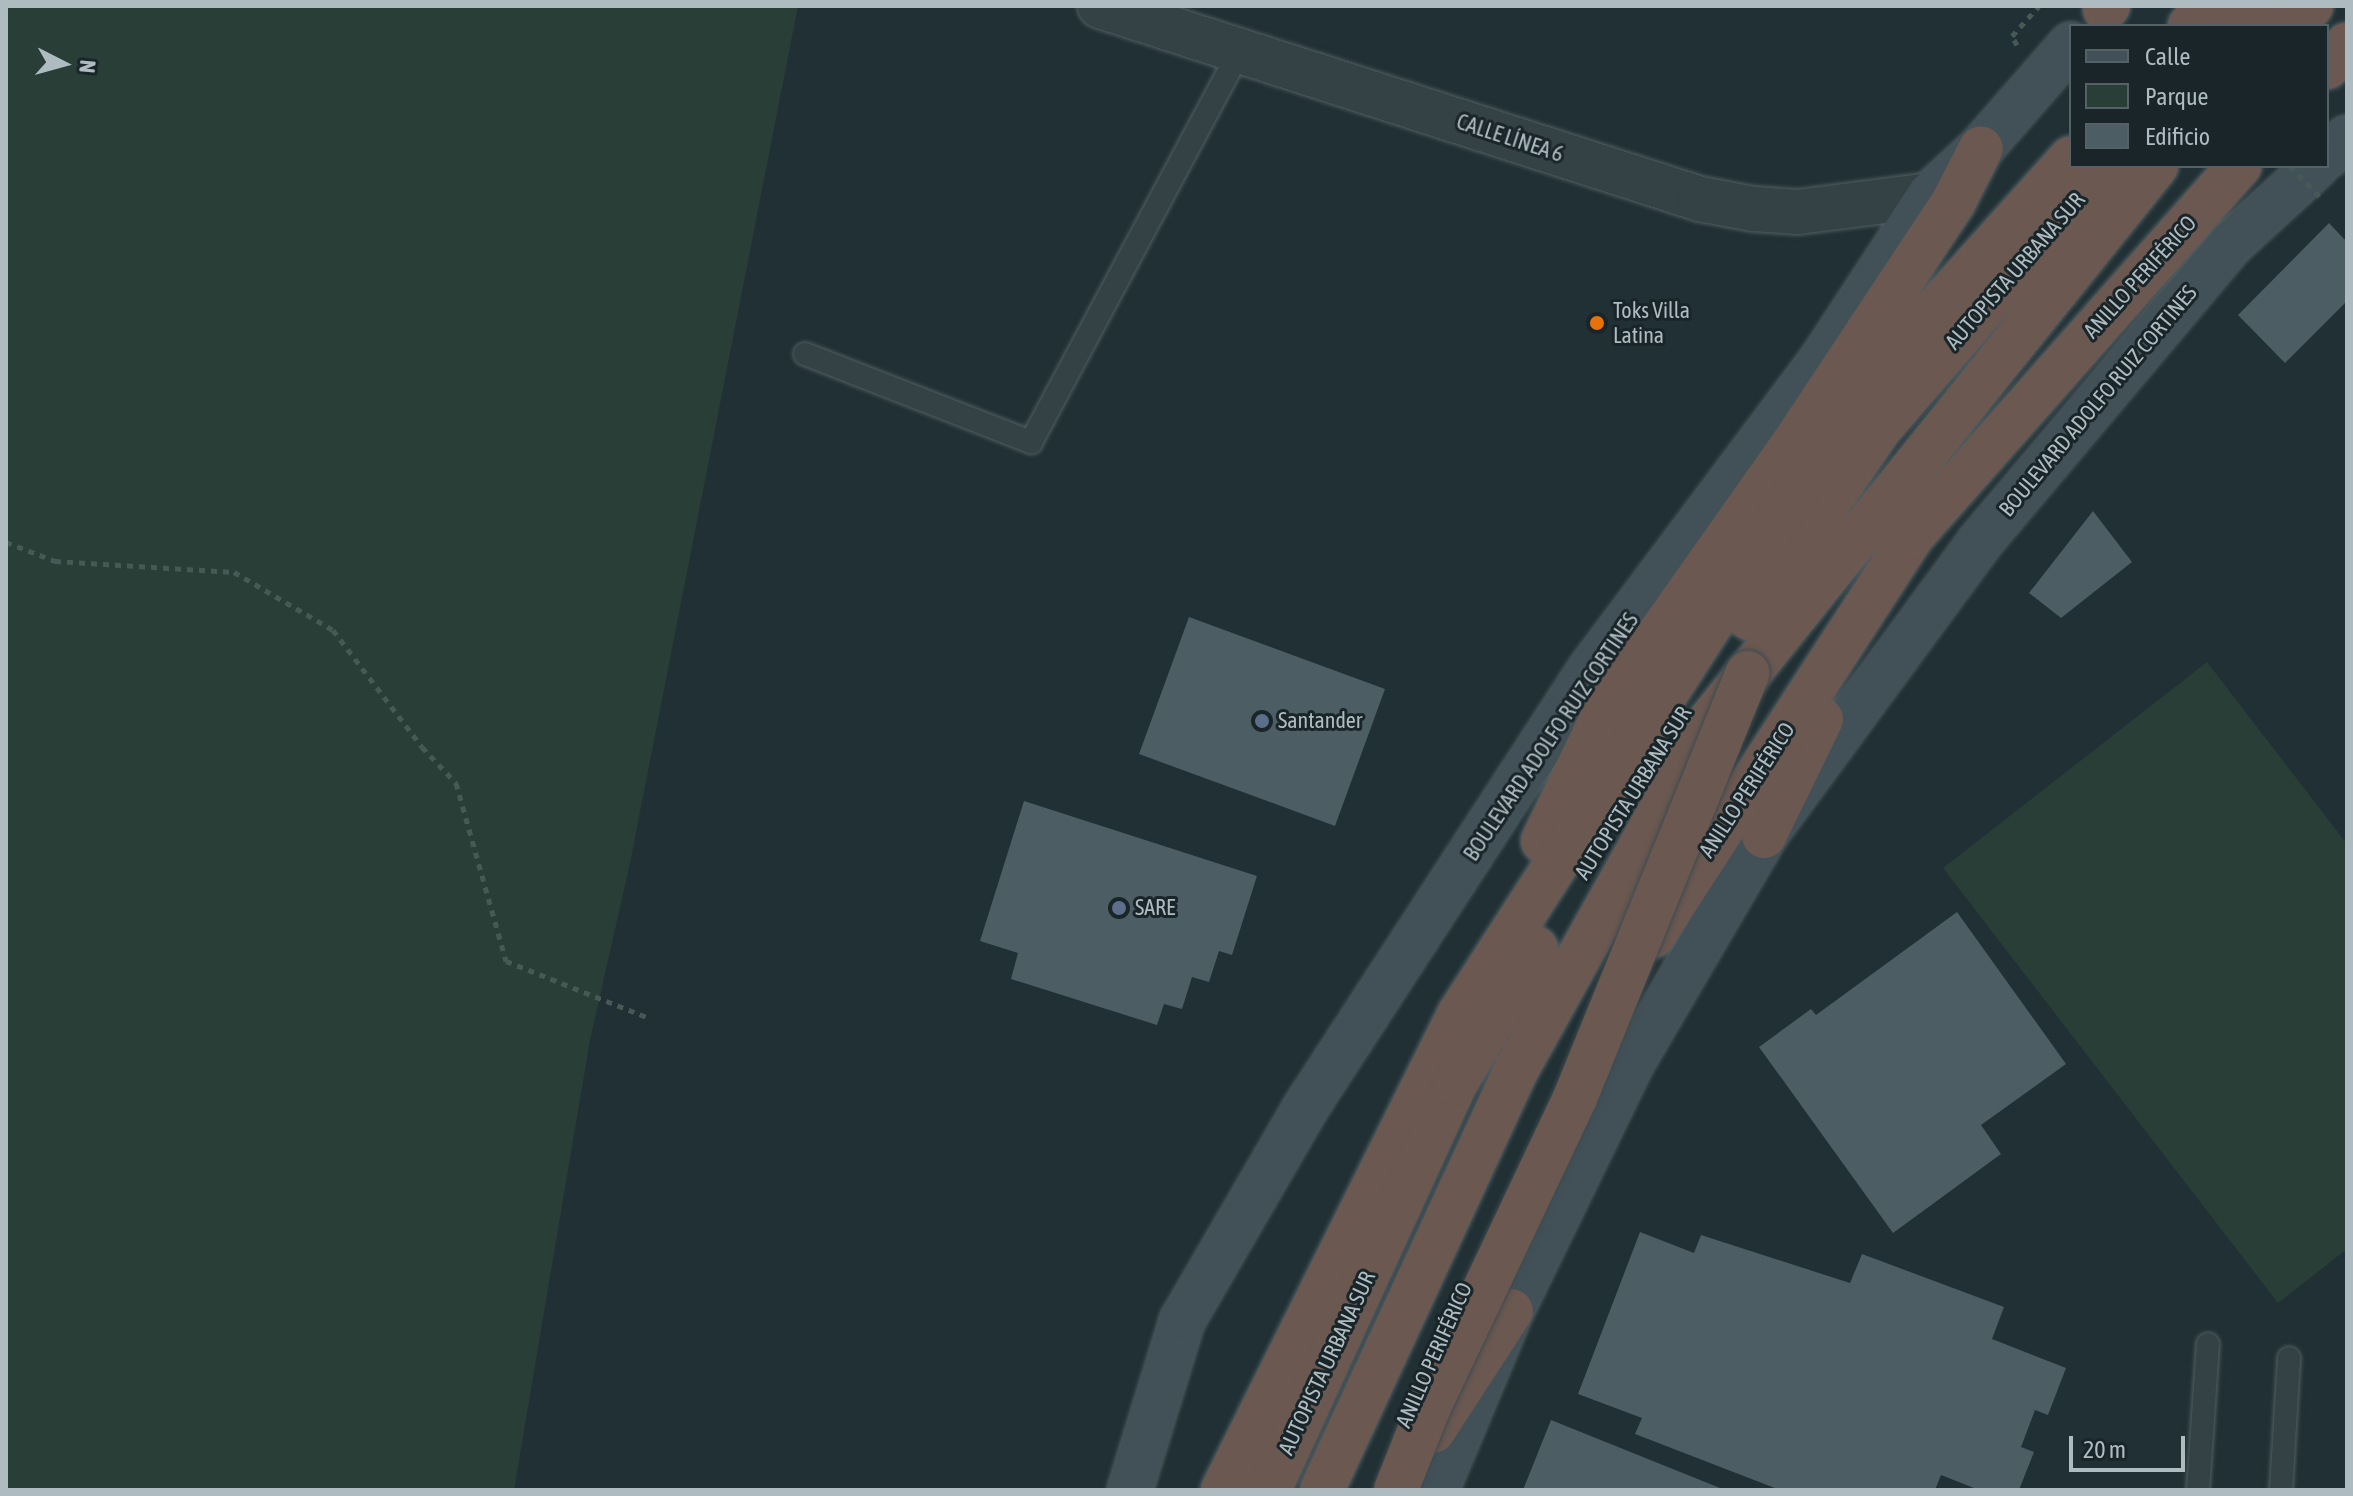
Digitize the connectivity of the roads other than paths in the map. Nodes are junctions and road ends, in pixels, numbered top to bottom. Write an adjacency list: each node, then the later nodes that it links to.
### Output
1 (1100, 6): 10 (street, CALLE LÍNEA 6)
2 (2208, 6): 5 (highway)
3 (2259, 6): 6 (highway)
4 (2311, 6): 7 (highway)
5 (2192, 24)
6 (2242, 24)
7 (2292, 24)
8 (2347, 45): 11 (highway)
9 (2069, 47): 13 (main road, BOULEVARD ADOLFO RUIZ CORTINES)
10 (1240, 51): 20 (street, CALLE LÍNEA 6); 21 (lane)
11 (2329, 65)
12 (2347, 138): 15 (main road, BOULEVARD ADOLFO RUIZ CORTINES)
13 (1981, 148): 20 (main road, BOULEVARD ADOLFO RUIZ CORTINES); 25 (highway)
14 (2069, 160): 25 (highway)
15 (2329, 162)
16 (2105, 168): 31 (highway, AUTOPISTA URBANA SUR)
17 (2154, 168): 23 (highway, AUTOPISTA URBANA SUR)
18 (2237, 168): 22 (highway, ANILLO PERIFÉRICO)
19 (2321, 173): 24 (main road, BOULEVARD ADOLFO RUIZ CORTINES)
20 (1930, 195): 29 (main road, BOULEVARD ADOLFO RUIZ CORTINES)
21 (805, 354)
22 (1910, 538): 24 (highway); 33 (highway, ANILLO PERIFÉRICO)
23 (1748, 673): 32 (highway, AUTOPISTA URBANA SUR, bridge); 34 (highway, bridge)
24 (1764, 836): 26 (main road, BOULEVARD ADOLFO RUIZ CORTINES)
25 (1459, 1015): 30 (highway)
26 (1511, 1311): 34 (highway); 35 (main road, BOULEVARD ADOLFO RUIZ CORTINES)
27 (2208, 1344): 36 (lane)
28 (2289, 1358): 37 (lane)
29 (1130, 1490)
30 (1223, 1490)
31 (1269, 1490)
32 (1322, 1490)
33 (1372, 1490)
34 (1396, 1490)
35 (1436, 1490)
36 (2198, 1490)
37 (2281, 1490)

